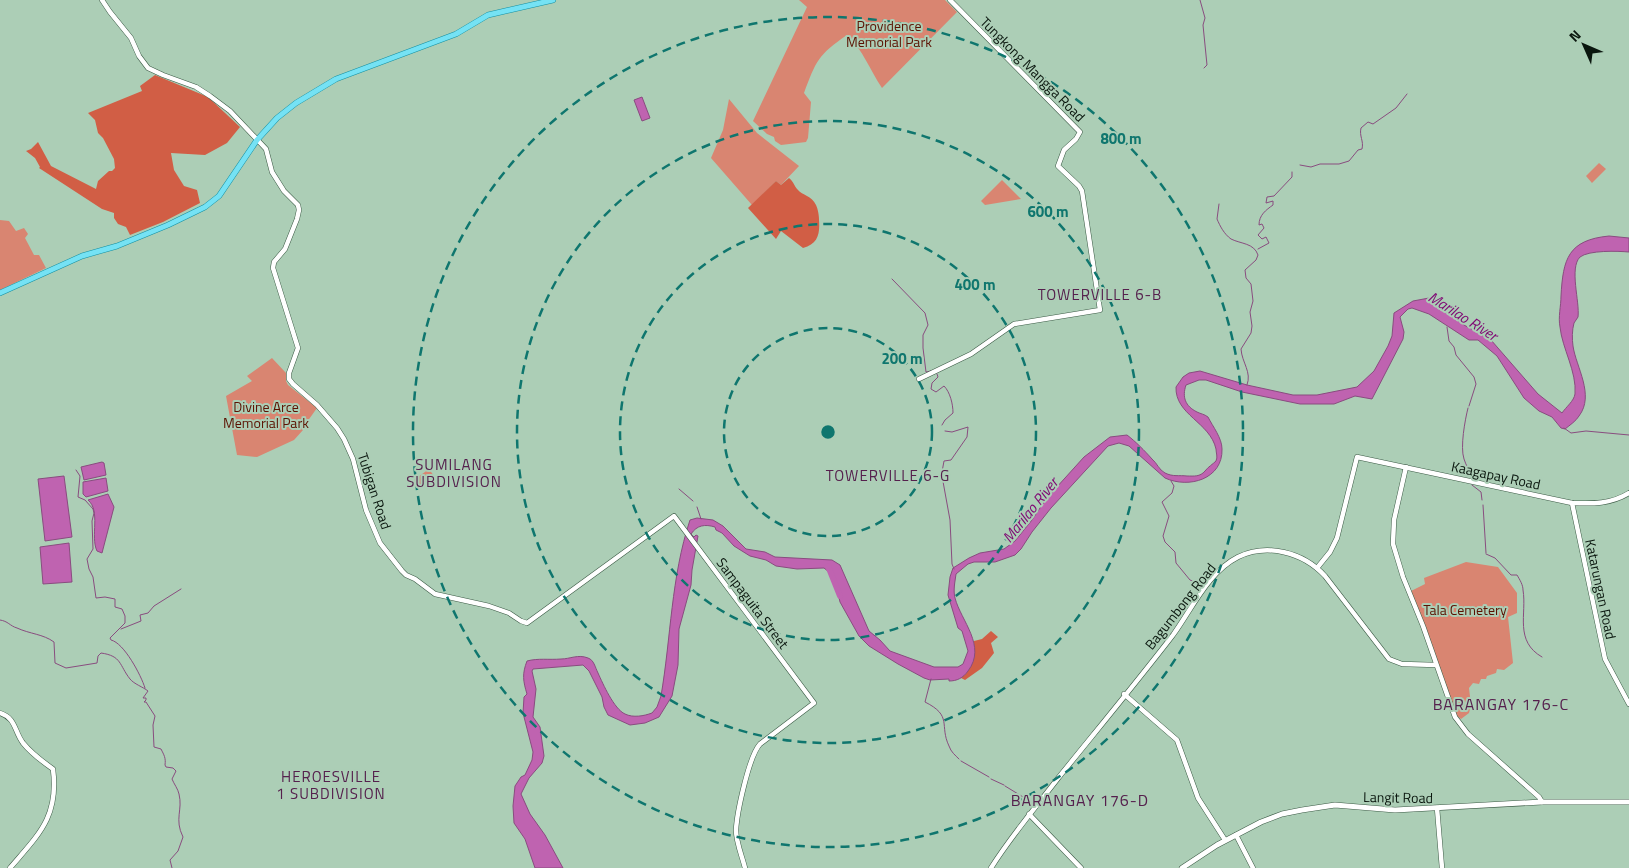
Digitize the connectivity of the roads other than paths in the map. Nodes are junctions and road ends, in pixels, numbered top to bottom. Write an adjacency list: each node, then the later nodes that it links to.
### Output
1 (102, 0): 4 (street)
2 (553, 0): 4 (main road)
3 (950, 0): 6 (street, Tungkong Mangga Road)
4 (257, 140): 5 (main road); 10 (street, Tubigan Road)
5 (0, 293)
6 (919, 378)
7 (1406, 467): 9 (street, Kaagapay Road); 11 (street, Kaagapay Road); 12 (street)
8 (1629, 493): 9 (street, Kaagapay Road)
9 (1572, 503): 14 (street, Katarungan Road)
10 (674, 516): 23 (street, Sampaguita Street)
11 (1317, 568): 12 (street, Bagumbong Road); 13 (street, Bagumbong Road)
12 (1436, 665): 16 (street)
13 (1124, 694): 19 (street, Bagumbong Road); 21 (street)
14 (1629, 704)
15 (0, 712): 22 (street)
16 (1542, 802): 17 (main road, Langit Road); 18 (main road, Langit Road)
17 (1629, 802)
18 (1437, 808): 20 (main road, Langit Road); 28 (street)
19 (1030, 814): 24 (street, Bagumbong Road); 25 (street)
20 (1236, 835): 21 (main road, Langit Road); 27 (street)
21 (1225, 840): 26 (main road, Langit Road)
22 (10, 868)
23 (745, 868)
24 (991, 868)
25 (1081, 868)
26 (1182, 868)
27 (1253, 868)
28 (1442, 868)

